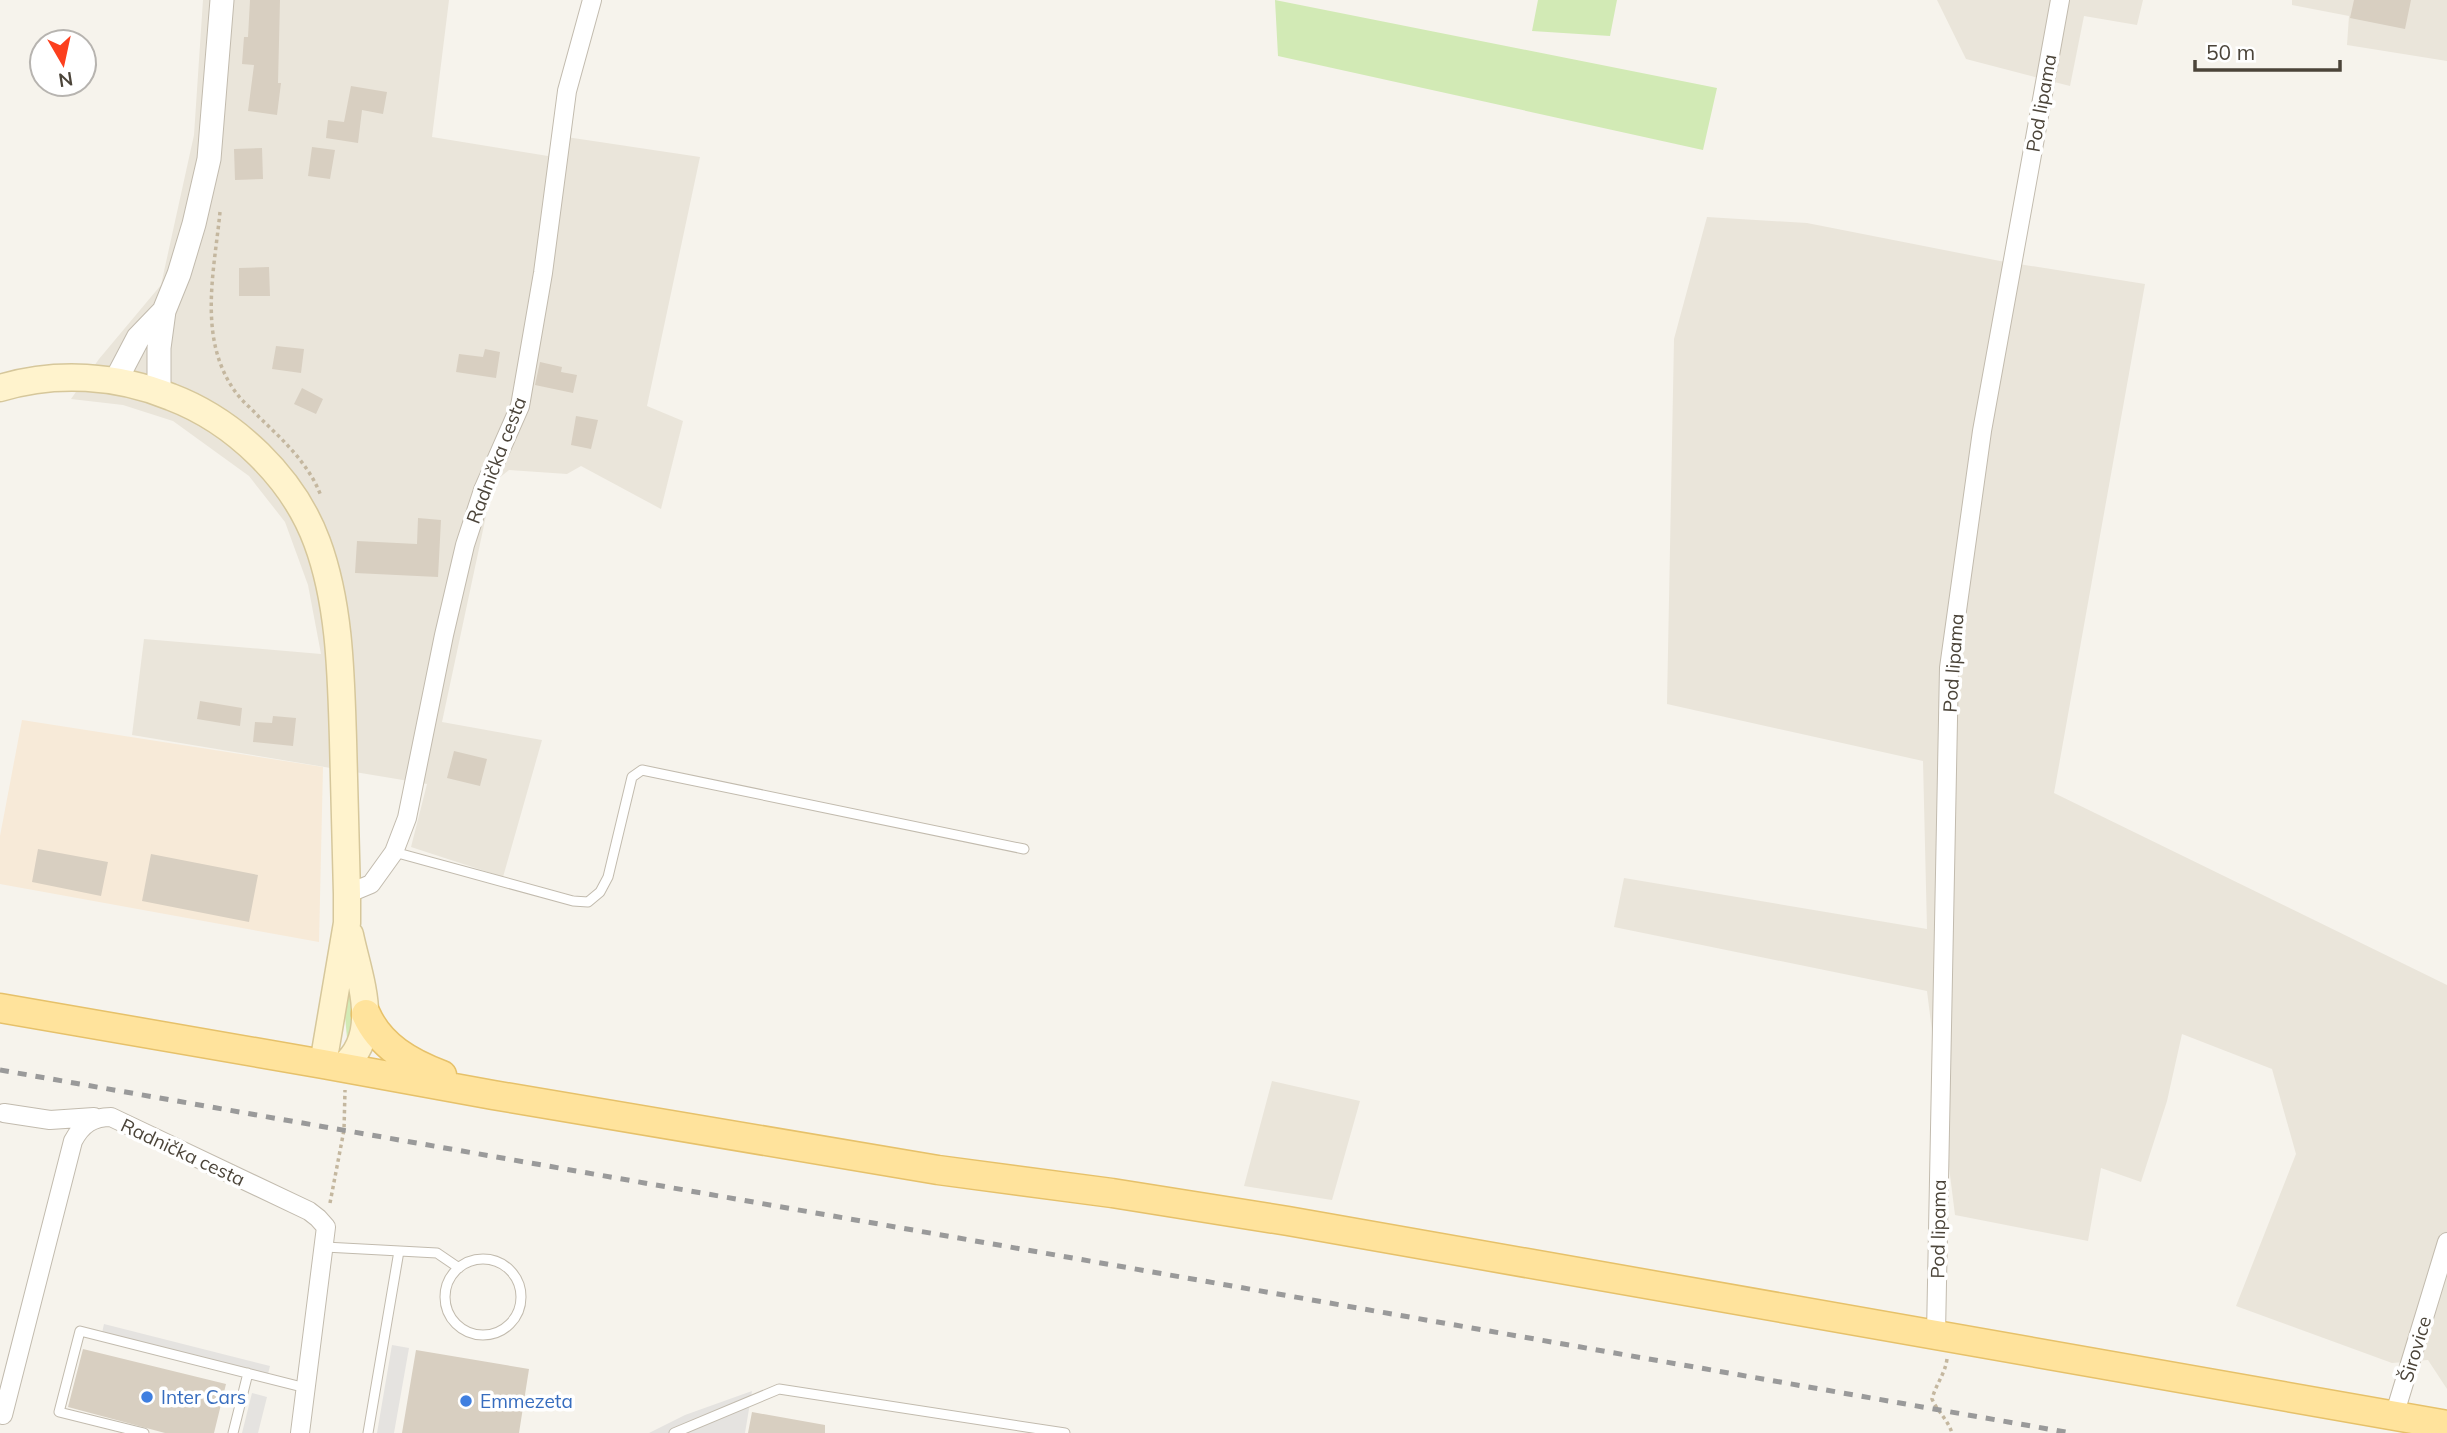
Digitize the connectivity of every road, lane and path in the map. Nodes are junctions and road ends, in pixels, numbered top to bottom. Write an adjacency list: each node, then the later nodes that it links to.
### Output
1 (222, 0): 5 (street)
2 (592, 0): 11 (street, Radnička cesta)
3 (2060, 0): 27 (street, Pod lipama)
4 (221, 202): 9 (path)
5 (164, 311): 6 (street); 8 (street)
6 (116, 380): 7 (main road); 8 (main road)
7 (0, 388)
8 (159, 392): 12 (main road)
9 (323, 500)
10 (1024, 849): 11 (lane)
11 (394, 852): 12 (street, Radnička cesta)
12 (347, 894): 13 (main road)
13 (347, 923): 15 (main road); 16 (main road)
14 (0, 1008): 16 (main road)
15 (366, 1014): 16 (main road); 17 (main road)
16 (332, 1065): 17 (main road); 22 (path)
17 (493, 1096): 27 (main road)
18 (4, 1113): 20 (street)
19 (99, 1117): 20 (street); 21 (street, Radnička cesta); 22 (street, Radnička cesta)
20 (50, 1120): 21 (street)
21 (73, 1140): 30 (street)
22 (326, 1227): 24 (street)
23 (2447, 1242): 31 (street, Širovice)
24 (325, 1247): 25 (lane); 29 (street)
25 (399, 1251): 26 (lane); 36 (lane)
26 (459, 1268): 26 (lane)
27 (1941, 1335): 31 (main road); 39 (path)
28 (248, 1373): 29 (lane); 33 (lane); 34 (lane)
29 (306, 1388): 35 (street)
30 (3, 1415)
31 (2394, 1416): 32 (main road)
32 (2447, 1425)
33 (144, 1433)
34 (233, 1433)
35 (300, 1433)
36 (368, 1433)
37 (674, 1433): 38 (lane)
38 (1065, 1433)
39 (1952, 1433)

